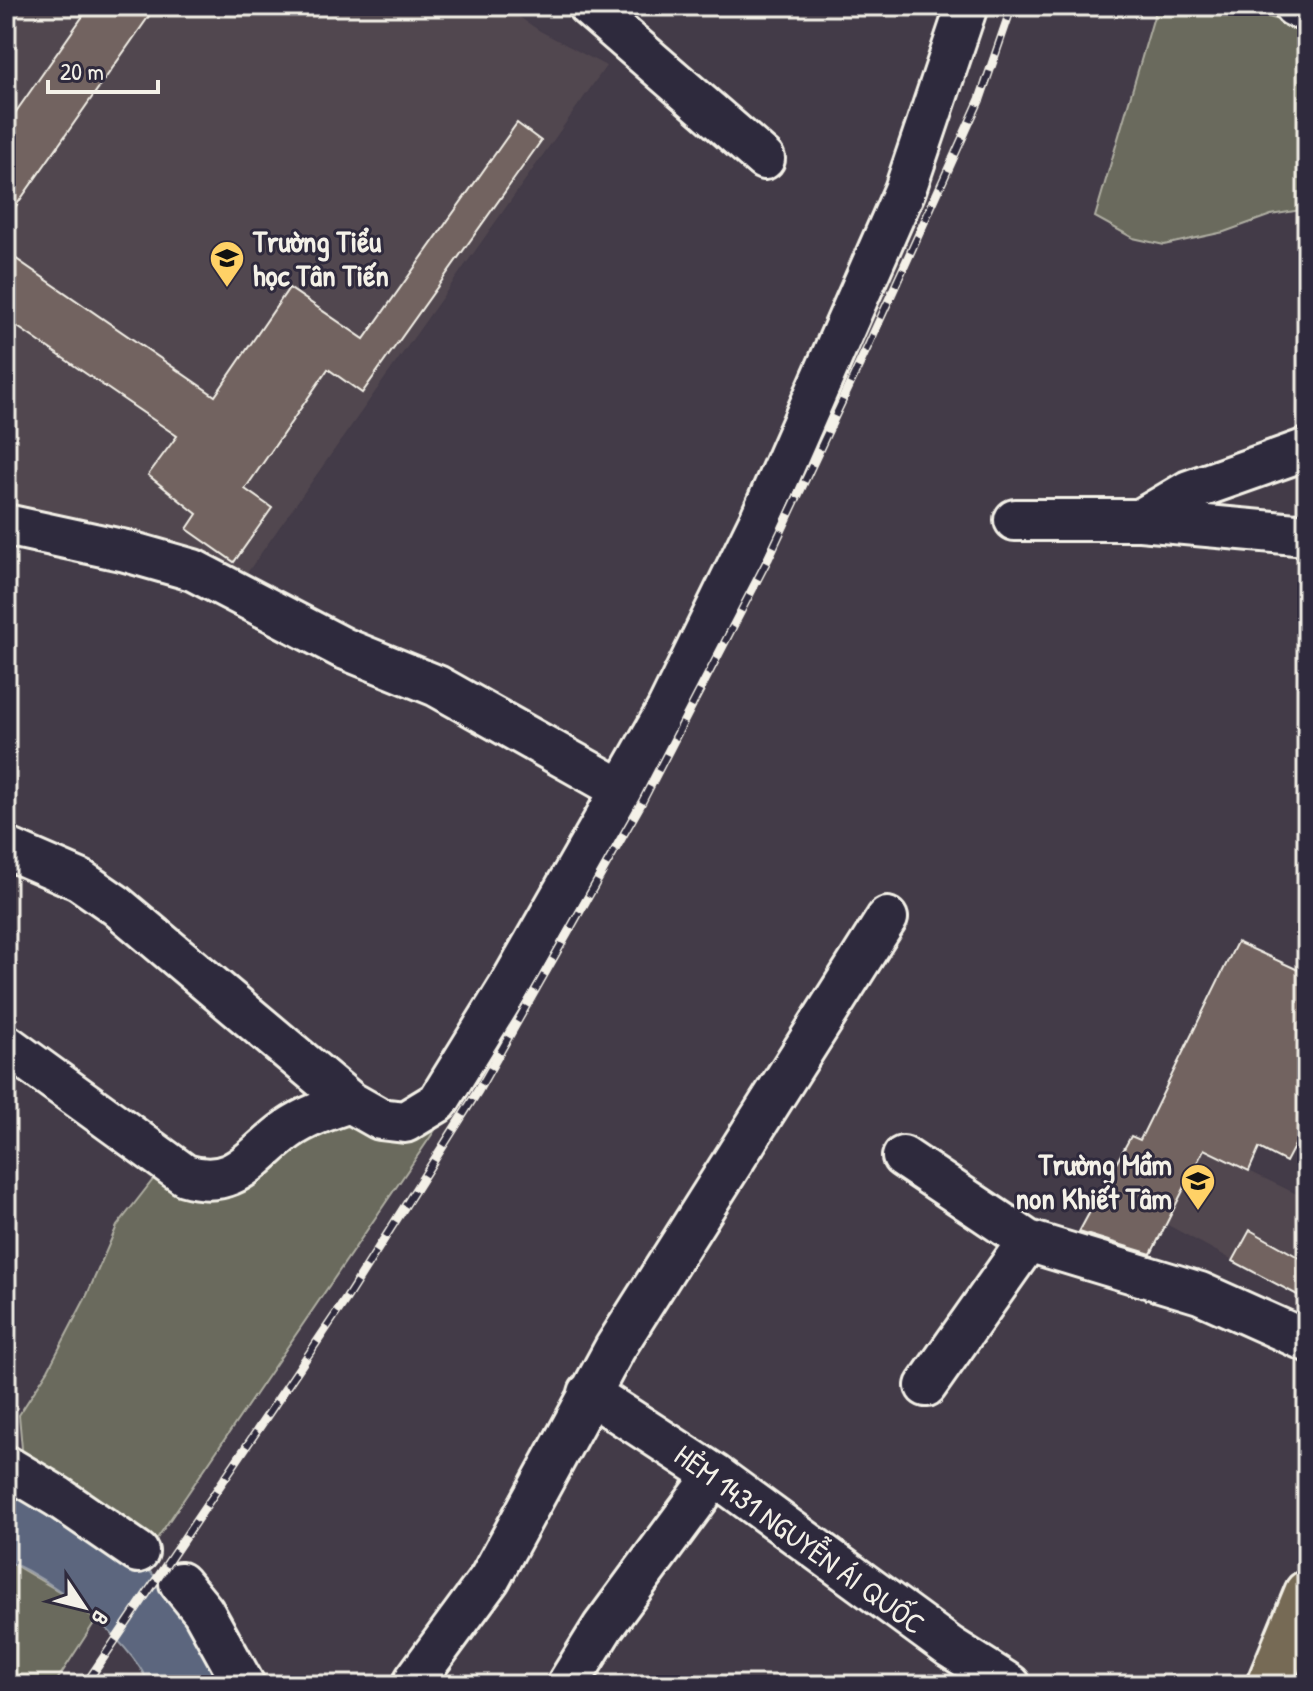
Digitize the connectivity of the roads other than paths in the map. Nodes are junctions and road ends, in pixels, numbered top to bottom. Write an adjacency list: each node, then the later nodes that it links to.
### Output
1 (588, 6): 5 (street)
2 (967, 6): 11 (street)
3 (1294, 6): 4 (street)
4 (1307, 11)
5 (764, 159)
6 (1307, 449): 8 (street)
7 (1015, 520): 8 (street)
8 (1140, 520): 10 (street)
9 (6, 525): 11 (street)
10 (1307, 535)
11 (622, 790): 15 (street)
12 (6, 848): 15 (street)
13 (887, 918): 20 (street)
14 (6, 1045): 15 (street)
15 (350, 1102)
16 (903, 1157): 17 (street)
17 (1028, 1241): 18 (street); 19 (street)
18 (1307, 1341)
19 (926, 1386)
20 (589, 1393): 22 (street, HẺM 1431 NGUYỄN ÁI QUỐC); 26 (street)
21 (6, 1466): 23 (street)
22 (715, 1475): 28 (street); 29 (street, HẺM 1431 NGUYỄN ÁI QUỐC)
23 (138, 1552)
24 (180, 1583): 27 (street)
25 (1307, 1593): 30 (main road)
26 (415, 1680)
27 (244, 1685)
28 (567, 1685)
29 (1010, 1685)
30 (1269, 1685)

